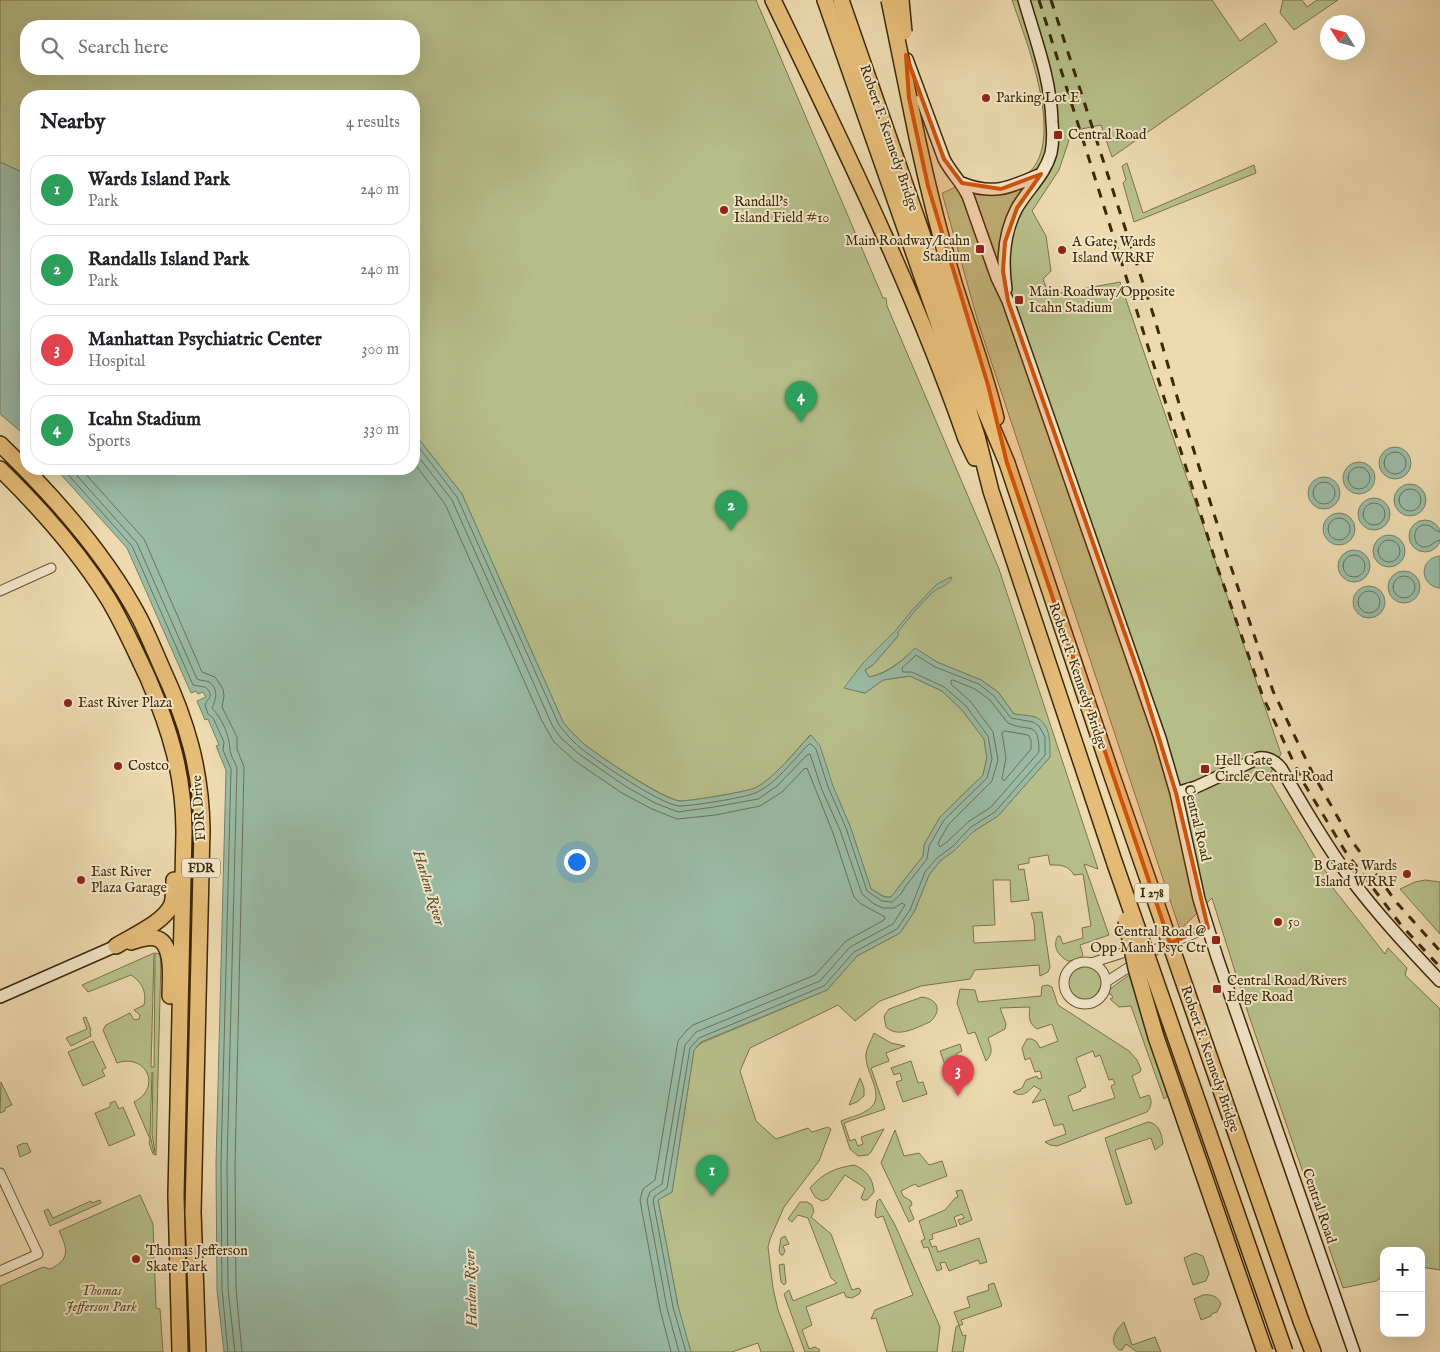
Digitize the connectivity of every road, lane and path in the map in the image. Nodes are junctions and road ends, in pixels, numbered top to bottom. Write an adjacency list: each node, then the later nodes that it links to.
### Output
1 (773, 0): 16 (highway)
2 (825, 0): 16 (highway, Robert F. Kennedy Bridge / I 278)
3 (841, 0): 12 (highway, Robert F. Kennedy Bridge / I 278)
4 (888, 0): 7 (highway, bridge); 9 (street, Central Road)
5 (901, 0): 7 (highway, bridge)
6 (1024, 0): 8 (street, Central Road)
7 (909, 98): 12 (highway)
8 (1041, 174): 9 (street); 10 (street, Central Road)
9 (962, 183): 10 (street, Central Road)
10 (1008, 300): 20 (street, Central Road)
11 (0, 444): 13 (highway, FDR Drive / FDR)
12 (1007, 463): 36 (highway, Robert F. Kennedy Bridge / I 278, bridge)
13 (20, 464)
14 (0, 469): 19 (highway, FDR Drive / FDR)
15 (31, 475): 33 (highway, FDR Drive / FDR)
16 (991, 491): 21 (highway, Robert F. Kennedy Bridge / I 278)
17 (51, 568): 18 (street)
18 (0, 591)
19 (173, 744): 23 (highway); 29 (highway, FDR Drive / FDR)
20 (1176, 793): 22 (street, Central Road); 27 (street)
21 (1115, 864): 34 (highway, bridge); 35 (highway, Robert F. Kennedy Bridge / I 278, bridge)
22 (1208, 928): 24 (street); 37 (street, Central Road)
23 (116, 946): 28 (street); 29 (highway)
24 (1160, 947): 25 (street); 26 (street)
25 (1091, 963): 26 (street); 26 (street)
26 (1106, 982)
27 (1440, 982)
28 (0, 997)
29 (178, 1067): 32 (highway, FDR Drive / FDR)
30 (0, 1173): 31 (street)
31 (0, 1271)
32 (180, 1352)
33 (198, 1352)
34 (1266, 1352)
35 (1285, 1352)
36 (1312, 1352)
37 (1354, 1352)

